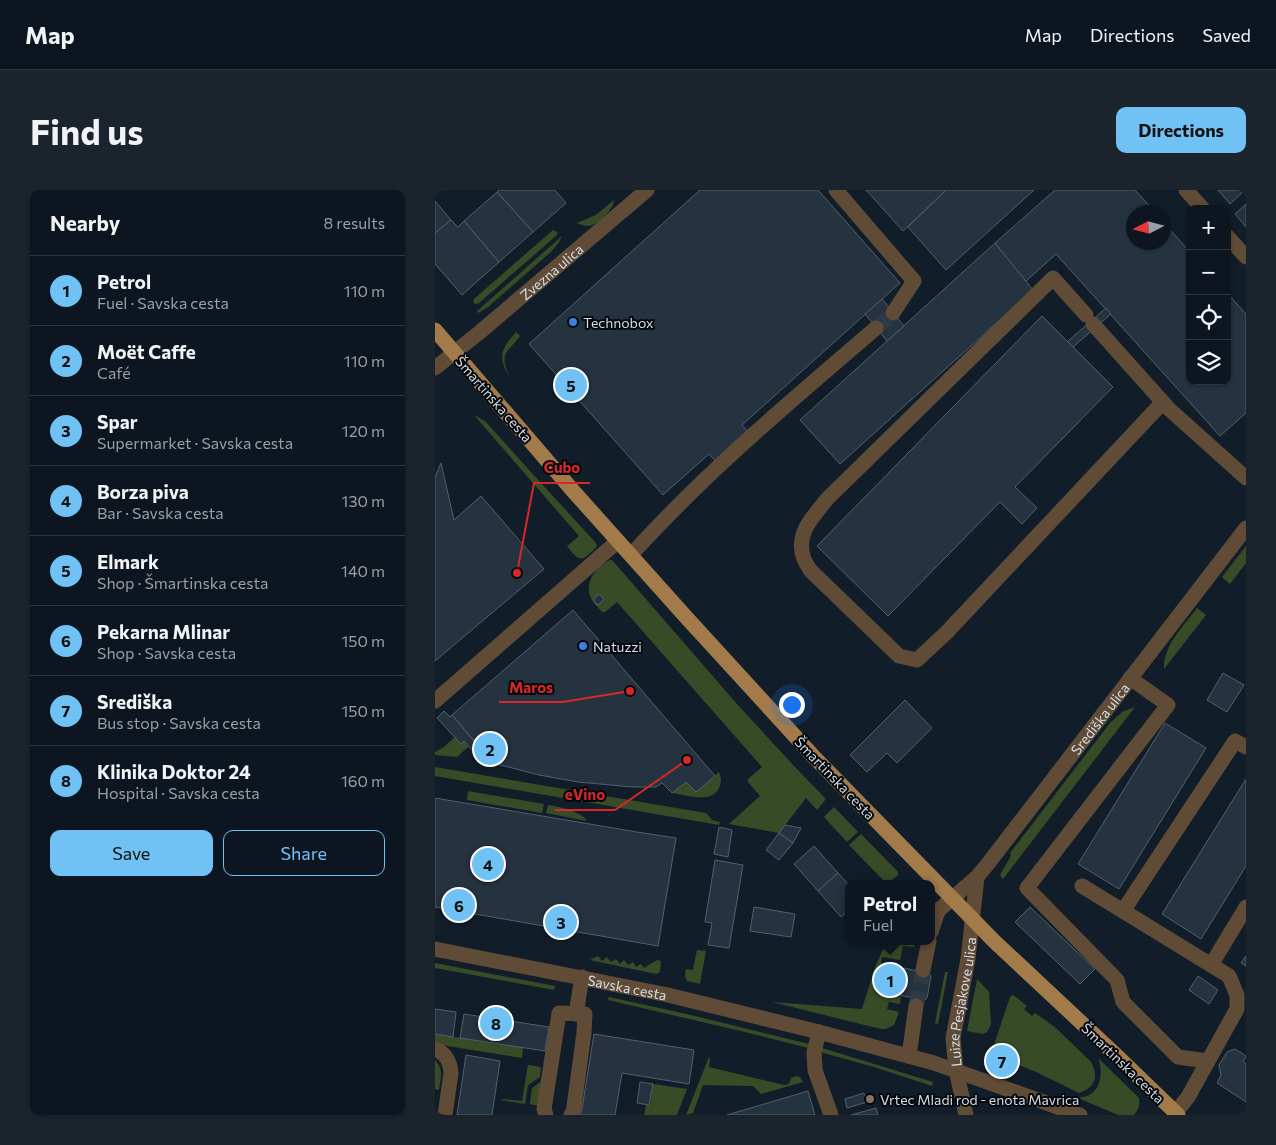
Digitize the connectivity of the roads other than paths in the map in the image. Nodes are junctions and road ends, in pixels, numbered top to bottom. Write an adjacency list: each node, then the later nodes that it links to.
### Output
1 (647, 190): 10 (street, Zvezna ulica)
2 (836, 190): 7 (street)
3 (1186, 190): 4 (street)
4 (1199, 205)
5 (1231, 240): 6 (street)
6 (1246, 257)
7 (893, 312)
8 (876, 328): 16 (street)
9 (435, 330): 10 (main road, Šmartinska cesta)
10 (455, 353): 11 (street, Zvezna ulica); 15 (main road, Šmartinska cesta)
11 (435, 368)
12 (1163, 402): 12 (street); 13 (street)
13 (1246, 478)
14 (1246, 528): 17 (street, Središka ulica)
15 (618, 541): 16 (main road, Šmartinska cesta); 18 (street)
16 (631, 555): 22 (main road, Šmartinska cesta)
17 (1130, 678): 20 (street, Središka ulica); 38 (street)
18 (435, 701)
19 (1246, 747): 24 (street)
20 (977, 876): 22 (street, Središka ulica); 25 (street)
21 (1082, 886): 24 (street)
22 (953, 898): 25 (main road, Šmartinska cesta); 26 (street, Središka ulica)
23 (1246, 907): 29 (street)
24 (1123, 911): 29 (street)
25 (973, 918): 39 (street, Luize Pesjakove ulica); 40 (main road, Šmartinska cesta)
26 (935, 920)
27 (928, 945): 30 (street)
28 (435, 949): 31 (street, Savska cesta)
29 (1211, 965): 33 (street)
30 (923, 970)
31 (583, 977): 34 (street); 35 (street, Savska cesta)
32 (916, 1006): 37 (street)
33 (1241, 1011): 38 (street)
34 (580, 1014): 42 (street); 43 (street)
35 (819, 1032): 37 (street, Savska cesta); 44 (street)
36 (435, 1049): 41 (street)
37 (909, 1056): 39 (street, Savska cesta)
38 (1208, 1061): 40 (street)
39 (956, 1070): 45 (street, Luize Pesjakove ulica); 46 (street, Savska cesta)
40 (1177, 1114)
41 (445, 1115)
42 (546, 1115)
43 (571, 1115)
44 (831, 1115)
45 (966, 1115)
46 (1080, 1115)

